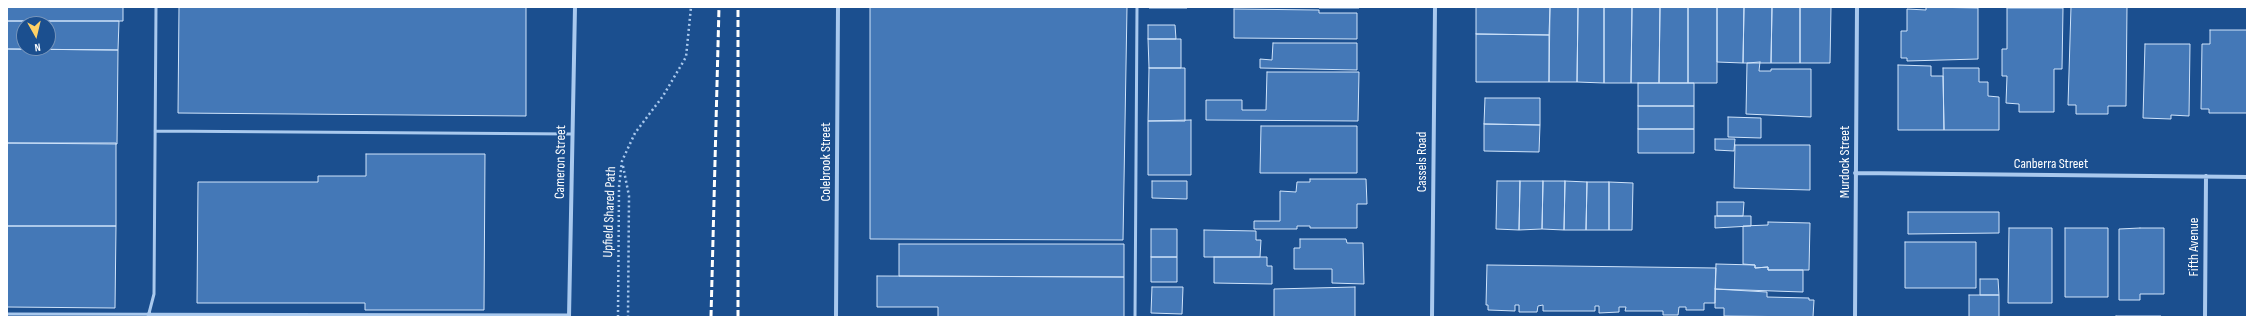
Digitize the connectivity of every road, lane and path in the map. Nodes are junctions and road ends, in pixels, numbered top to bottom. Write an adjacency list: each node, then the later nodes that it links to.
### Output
1 (156, 7): 8 (lane)
2 (575, 7): 9 (street, Cameron Street)
3 (691, 7): 10 (path, Upfield Shared Path)
4 (838, 7): 19 (street, Colebrook Street)
5 (1137, 7): 20 (lane)
6 (1435, 7): 21 (street, Cassels Road)
7 (1857, 7): 11 (street, Murdock Street)
8 (156, 130): 9 (lane); 15 (lane)
9 (572, 134): 16 (street, Cameron Street)
10 (622, 161): 17 (path, Upfield Shared Path); 18 (path)
11 (1855, 173): 12 (street, Canberra Street); 22 (street, Murdock Street)
12 (2206, 176): 13 (street, Canberra Street); 23 (street, Fifth Avenue)
13 (2247, 177)
14 (7, 314): 15 (lane)
15 (149, 315): 16 (lane)
16 (569, 316)
17 (618, 317)
18 (628, 317)
19 (836, 317)
20 (1135, 317)
21 (1432, 317)
22 (1855, 317)
23 (2205, 317)

